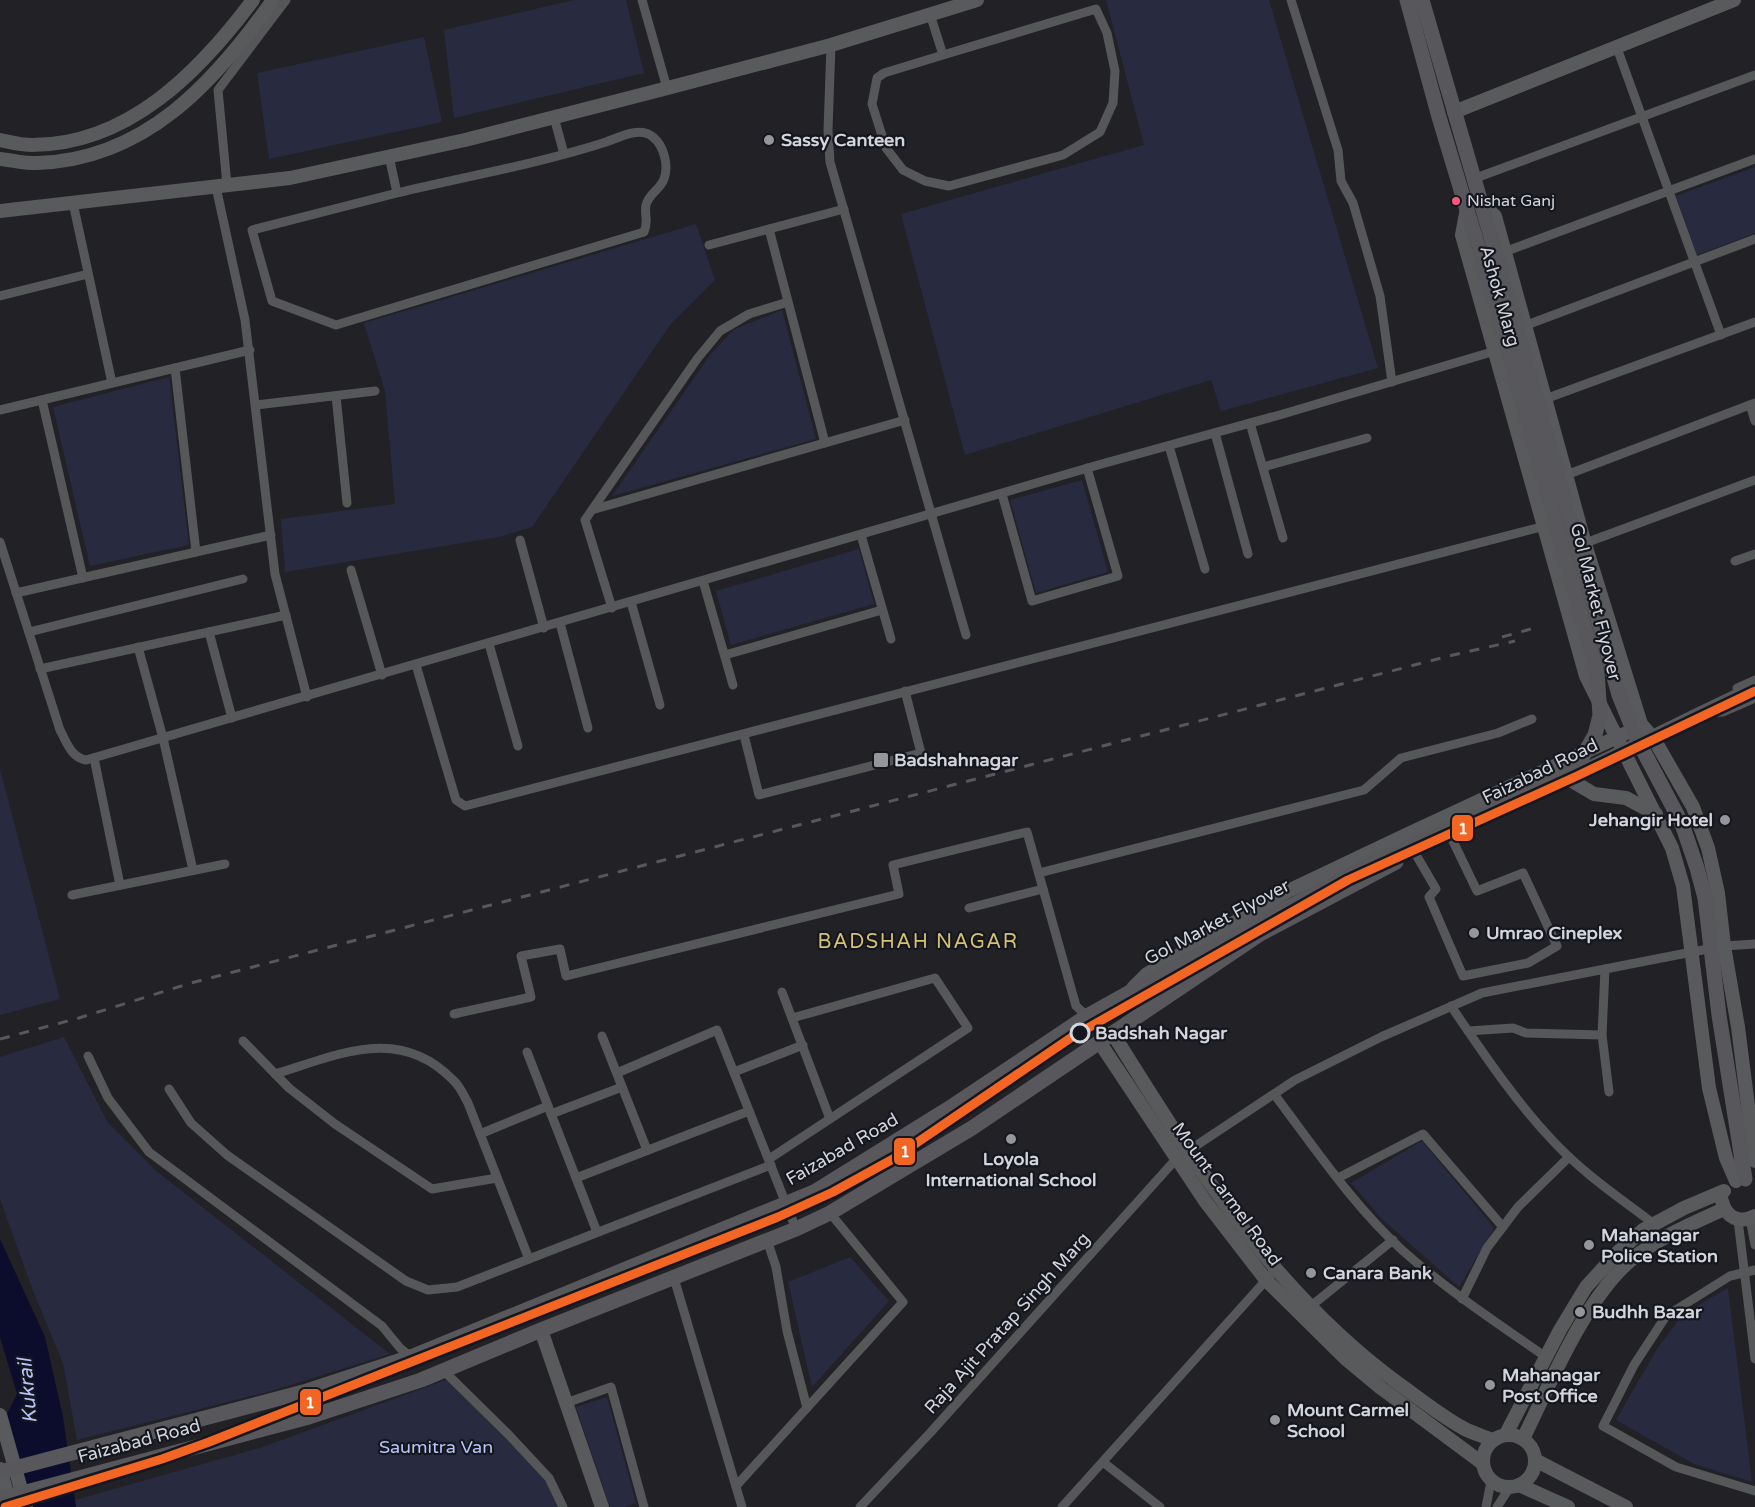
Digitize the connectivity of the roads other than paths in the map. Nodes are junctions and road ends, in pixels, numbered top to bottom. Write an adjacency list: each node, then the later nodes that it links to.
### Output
1 (253, 0): 19 (street)
2 (273, 0): 22 (street)
3 (286, 0): 25 (street)
4 (642, 0): 15 (street)
5 (977, 0): 10 (street)
6 (1291, 0): 47 (street)
7 (1407, 0): 29 (main road, Ashok Marg)
8 (1422, 0): 16 (main road, Ashok Marg)
9 (1734, 0): 12 (street)
10 (930, 14): 11 (street); 13 (street)
11 (831, 45): 15 (street); 30 (street)
12 (1617, 48): 16 (street); 18 (street)
13 (943, 55): 13 (street)
14 (1755, 75): 18 (street)
15 (667, 88): 17 (street)
16 (1454, 112): 24 (main road, Ashok Marg)
17 (554, 117): 20 (street); 21 (street)
18 (1642, 117): 24 (street); 26 (street)
19 (0, 140)
20 (564, 154): 27 (street); 27 (street)
21 (389, 156): 25 (street); 27 (street)
22 (0, 159)
23 (1755, 159): 26 (street)
24 (1473, 179): 29 (main road, Ashok Marg)
25 (221, 186): 28 (street); 44 (street)
26 (1669, 190): 36 (street); 37 (street)
27 (397, 193)
28 (73, 203): 31 (street); 38 (street)
29 (1473, 203): 33 (main road, Gol Market Flyover); 36 (street, Ashok Marg); 45 (street, Ashok Marg)
30 (844, 209): 32 (street); 56 (street)
31 (0, 211)
32 (769, 229): 35 (street); 40 (street)
33 (1484, 239): 146 (main road, Gol Market Flyover); 175 (main road, Gol Market Flyover)
34 (1755, 239): 37 (street)
35 (709, 245)
36 (1504, 252): 42 (street, Ashok Marg)
37 (1695, 261): 42 (street); 43 (street)
38 (88, 274): 39 (street); 48 (street)
39 (0, 296)
40 (788, 302): 61 (street); 70 (street)
41 (1755, 322): 43 (street)
42 (1524, 326): 51 (street, Ashok Marg)
43 (1721, 335): 51 (street)
44 (250, 350): 46 (street); 54 (street)
45 (1495, 351): 47 (street); 67 (street, Ashok Marg)
46 (175, 368): 48 (street); 79 (street)
47 (1392, 382): 58 (street)
48 (112, 383): 52 (street)
49 (375, 391): 50 (street)
50 (336, 396): 54 (street); 69 (street)
51 (1545, 399): 65 (street, Ashok Marg)
52 (42, 400): 55 (street); 86 (street)
53 (1752, 404): 57 (street); 65 (street)
54 (256, 405): 73 (street)
55 (0, 410)
56 (904, 420): 61 (street); 71 (street)
57 (1755, 420)
58 (1250, 423): 59 (street); 63 (street)
59 (1215, 433): 62 (street); 80 (street)
60 (1367, 438): 63 (street)
61 (825, 443): 70 (street)
62 (1169, 446): 64 (street); 84 (street)
63 (1263, 467): 75 (street)
64 (1087, 468): 68 (street); 68 (street)
65 (1566, 475): 67 (street); 78 (street, Ashok Marg)
66 (1755, 480): 78 (street)
67 (1534, 486): 72 (street, Ashok Marg)
68 (1002, 494): 71 (street)
69 (347, 502)
70 (595, 509): 93 (street)
71 (930, 515): 74 (street); 101 (street)
72 (1545, 526): 82 (street, Ashok Marg); 113 (street)
73 (271, 535): 79 (street); 95 (street)
74 (861, 535): 88 (street); 94 (street)
75 (1283, 538)
76 (520, 540): 97 (street)
77 (0, 542): 89 (street)
78 (1585, 544): 82 (street); 90 (street, Ashok Marg)
79 (196, 552): 86 (street)
80 (1248, 554)
81 (1755, 554): 83 (street)
82 (1553, 555): 92 (street, Ashok Marg)
83 (1736, 561)
84 (1205, 569)
85 (351, 570): 109 (street)
86 (83, 578): 89 (street)
87 (243, 579): 98 (street)
88 (703, 581): 91 (street); 106 (street)
89 (16, 593): 98 (street)
90 (1600, 593): 92 (street); 100 (street, Ashok Marg)
91 (631, 602): 93 (street); 116 (street)
92 (1565, 603): 104 (street, Ashok Marg)
93 (612, 608): 96 (street)
94 (882, 610): 102 (street); 106 (street)
95 (286, 615): 99 (street); 114 (street)
96 (560, 623): 97 (street); 121 (street)
97 (544, 628): 103 (street)
98 (29, 632): 108 (street)
99 (209, 632): 105 (street); 118 (street)
100 (1612, 633): 104 (street); 120 (street, Ashok Marg)
101 (966, 634)
102 (891, 639)
103 (489, 644): 107 (street); 126 (street)
104 (1578, 646): 123 (street, Ashok Marg)
105 (138, 647): 108 (street); 124 (street)
106 (725, 655): 111 (street)
107 (416, 665): 109 (street); 122 (street)
108 (40, 669): 128 (street)
109 (382, 675): 114 (street)
110 (1755, 680): 117 (street)
111 (733, 685)
112 (1755, 688): 117 (main road, Faizabad Road)
113 (905, 691): 122 (street); 122 (street)
114 (307, 697): 118 (street)
115 (1755, 698): 117 (street)
116 (660, 705)
117 (1698, 714): 125 (main road, Faizabad Road)
118 (232, 718): 124 (street)
119 (1532, 719): 135 (street)
120 (1641, 724): 123 (street, Faizabad Road); 125 (street)
121 (588, 728)
122 (744, 735)
123 (1618, 737): 127 (street, Ashok Marg); 146 (street, Faizabad Road)
124 (163, 738): 128 (street); 134 (street)
125 (1654, 739): 127 (main road, Faizabad Road); 141 (street)
126 (518, 746)
127 (1624, 752): 129 (main road, Faizabad Road); 130 (street, Ashok Marg)
128 (94, 758): 136 (street)
129 (1567, 778): 130 (street); 131 (main road, Faizabad Road)
130 (1656, 814): 142 (street, Ashok Marg)
131 (1451, 837): 132 (main road, Faizabad Road); 144 (street)
132 (1415, 853): 144 (street); 153 (main road, Faizabad Road)
133 (225, 864): 134 (street)
134 (193, 870): 136 (street)
135 (1039, 873): 137 (street); 149 (street)
136 (120, 885): 138 (street)
137 (1043, 889): 139 (street); 150 (street)
138 (72, 895)
139 (969, 908)
140 (1755, 944): 141 (street, Raja Ajit Pratap Singh Marg)
141 (1724, 946): 142 (street, Raja Ajit Pratap Singh Marg); 175 (street)
142 (1692, 952): 143 (street, Raja Ajit Pratap Singh Marg); 180 (street, Ashok Marg)
143 (1605, 969): 147 (street, Raja Ajit Pratap Singh Marg); 154 (street)
144 (1477, 973): 147 (street)
145 (782, 992): 151 (street)
146 (1130, 992): 150 (main road, Faizabad Road)
147 (1482, 993): 148 (street, Raja Ajit Pratap Singh Marg)
148 (1451, 1006): 152 (street); 167 (street, Raja Ajit Pratap Singh Marg)
149 (454, 1014)
150 (1087, 1016): 182 (main road, Faizabad Road)
151 (792, 1018): 158 (street); 170 (street)
152 (1468, 1031): 154 (street); 174 (street)
153 (1113, 1034): 157 (main road, Faizabad Road); 173 (street)
154 (1602, 1035): 166 (street)
155 (602, 1036): 161 (street)
156 (243, 1041): 163 (street)
157 (1100, 1043): 173 (street, Mount Carmel Road); 184 (main road, Faizabad Road)
158 (803, 1045): 162 (street); 170 (street)
159 (527, 1053): 168 (street)
160 (88, 1056): 202 (street)
161 (617, 1072): 162 (street); 164 (street)
162 (734, 1072): 169 (street)
163 (275, 1074): 171 (street); 177 (street)
164 (622, 1087): 168 (street); 172 (street)
165 (169, 1089): 193 (street)
166 (1609, 1092)
167 (1274, 1094): 173 (street, Raja Ajit Pratap Singh Marg); 179 (street)
168 (550, 1110): 171 (street); 178 (street)
169 (749, 1111): 172 (street); 176 (street)
170 (830, 1119): 176 (street)
171 (480, 1134): 177 (street)
172 (647, 1150): 178 (street)
173 (1183, 1155): 194 (street); 198 (street, Mount Carmel Road); 227 (street, Raja Ajit Pratap Singh Marg)
174 (1569, 1157): 186 (street); 187 (street)
175 (1749, 1161): 180 (main road)
176 (770, 1162): 182 (street); 189 (street)
177 (497, 1178): 193 (street)
178 (576, 1178): 189 (street)
179 (1338, 1178): 187 (street); 191 (street)
180 (1745, 1181): 181 (street)
181 (1724, 1191): 183 (street); 186 (street)
182 (786, 1203): 188 (street); 202 (main road, Faizabad Road)
183 (1724, 1209): 185 (street); 210 (street)
184 (830, 1213): 188 (main road, Faizabad Road); 207 (street)
185 (1748, 1218): 192 (street); 196 (street)
186 (1654, 1224): 203 (street)
187 (1503, 1227): 199 (street)
188 (796, 1229): 190 (main road, Faizabad Road)
189 (597, 1232): 193 (street)
190 (766, 1239): 197 (main road, Faizabad Road); 207 (street)
191 (1393, 1240): 199 (street); 200 (street)
192 (1755, 1245)
193 (529, 1259)
194 (1276, 1269): 198 (street); 200 (street)
195 (1755, 1270): 196 (street)
196 (1743, 1272): 204 (street); 219 (street)
197 (674, 1278): 201 (main road, Faizabad Road); 217 (street)
198 (1266, 1280): 213 (street); 214 (street, Mount Carmel Road)
199 (1462, 1299): 203 (street)
200 (1311, 1306): 211 (street)
201 (541, 1330): 205 (main road, Faizabad Road); 206 (street)
202 (411, 1357): 215 (main road, Faizabad Road)
203 (1546, 1357): 209 (street)
204 (1755, 1359)
205 (444, 1371): 220 (main road, Faizabad Road); 223 (street)
206 (566, 1403): 224 (street); 225 (street)
207 (807, 1408): 217 (street)
208 (0, 1415): 222 (street)
209 (1506, 1434): 210 (street); 211 (street)
210 (1523, 1439): 212 (street)
211 (1493, 1440): 214 (street)
212 (1535, 1460): 218 (street); 233 (street)
213 (1102, 1462): 228 (street); 229 (street)
214 (1482, 1463): 216 (street)
215 (0, 1471): 221 (street)
216 (1491, 1481): 218 (street); 230 (street)
217 (736, 1486): 226 (street)
218 (1514, 1486): 231 (street); 232 (street)
219 (1755, 1491)
220 (0, 1499)
221 (11, 1507)
222 (26, 1507)
223 (563, 1507)
224 (602, 1507)
225 (644, 1507)
226 (742, 1507)
227 (860, 1507)
228 (1062, 1507)
229 (1160, 1507)
230 (1486, 1507)
231 (1497, 1507)
232 (1568, 1507)
233 (1626, 1507)

